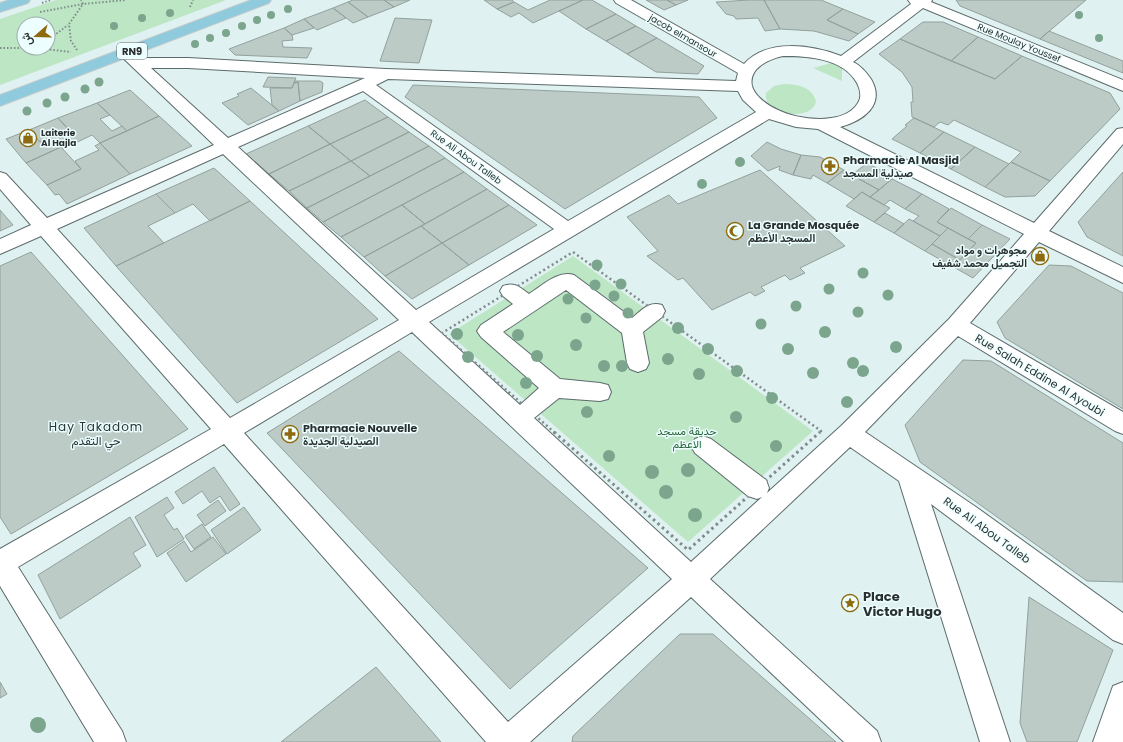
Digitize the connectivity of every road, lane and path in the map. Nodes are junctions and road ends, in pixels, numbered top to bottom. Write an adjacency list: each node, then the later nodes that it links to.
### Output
1 (23, 0): 8 (main road)
2 (81, 0): 7 (path)
3 (126, 0): 7 (path)
4 (264, 0): 15 (main road, RN9)
5 (621, 0): 18 (street, jacob elmansour)
6 (921, 1): 16 (street); 20 (street, Rue Moulay Youssef)
7 (83, 4): 9 (path); 10 (path)
8 (0, 8)
9 (36, 13)
10 (69, 24): 11 (path); 14 (path)
11 (56, 34)
12 (0, 48): 13 (path)
13 (16, 48)
14 (56, 50)
15 (131, 58): 17 (street); 21 (main road, RN9); 25 (street)
16 (843, 62): 18 (street); 23 (street)
17 (386, 74): 18 (street); 19 (street)
18 (745, 78): 22 (street)
19 (364, 84): 25 (street); 28 (street, Rue Ali Abou Talleb)
20 (1123, 86)
21 (0, 101)
22 (768, 112): 23 (street); 28 (street)
23 (821, 124): 29 (street)
24 (1123, 133): 29 (street)
25 (225, 146): 27 (street); 35 (street)
26 (0, 178): 27 (street)
27 (45, 227): 30 (street); 43 (street)
28 (568, 230): 35 (street)
29 (1037, 232): 31 (street); 36 (street)
30 (0, 247)
31 (1123, 276)
32 (510, 291): 33 (street); 34 (path); 41 (path)
33 (528, 306): 37 (street); 39 (street)
34 (655, 311): 37 (street); 47 (path)
35 (413, 321): 43 (street); 49 (street)
36 (956, 325): 42 (street, Rue Salah Eddine Al Ayoubi); 44 (street)
37 (632, 329): 38 (street)
38 (638, 363)
39 (555, 388): 40 (street); 41 (street)
40 (600, 392)
41 (528, 410): 47 (path)
42 (1123, 424)
43 (227, 432): 48 (street); 53 (street)
44 (849, 433): 46 (street, Rue Ali Abou Talleb); 49 (street)
45 (703, 446): 47 (street)
46 (909, 474): 50 (street, Rue Ali Abou Talleb); 55 (street)
47 (757, 488)
48 (0, 563): 52 (street)
49 (691, 579): 53 (street); 54 (street)
50 (1123, 630)
51 (1123, 696): 56 (street)
52 (111, 742)
53 (507, 742)
54 (866, 742)
55 (995, 742)
56 (1108, 742)

